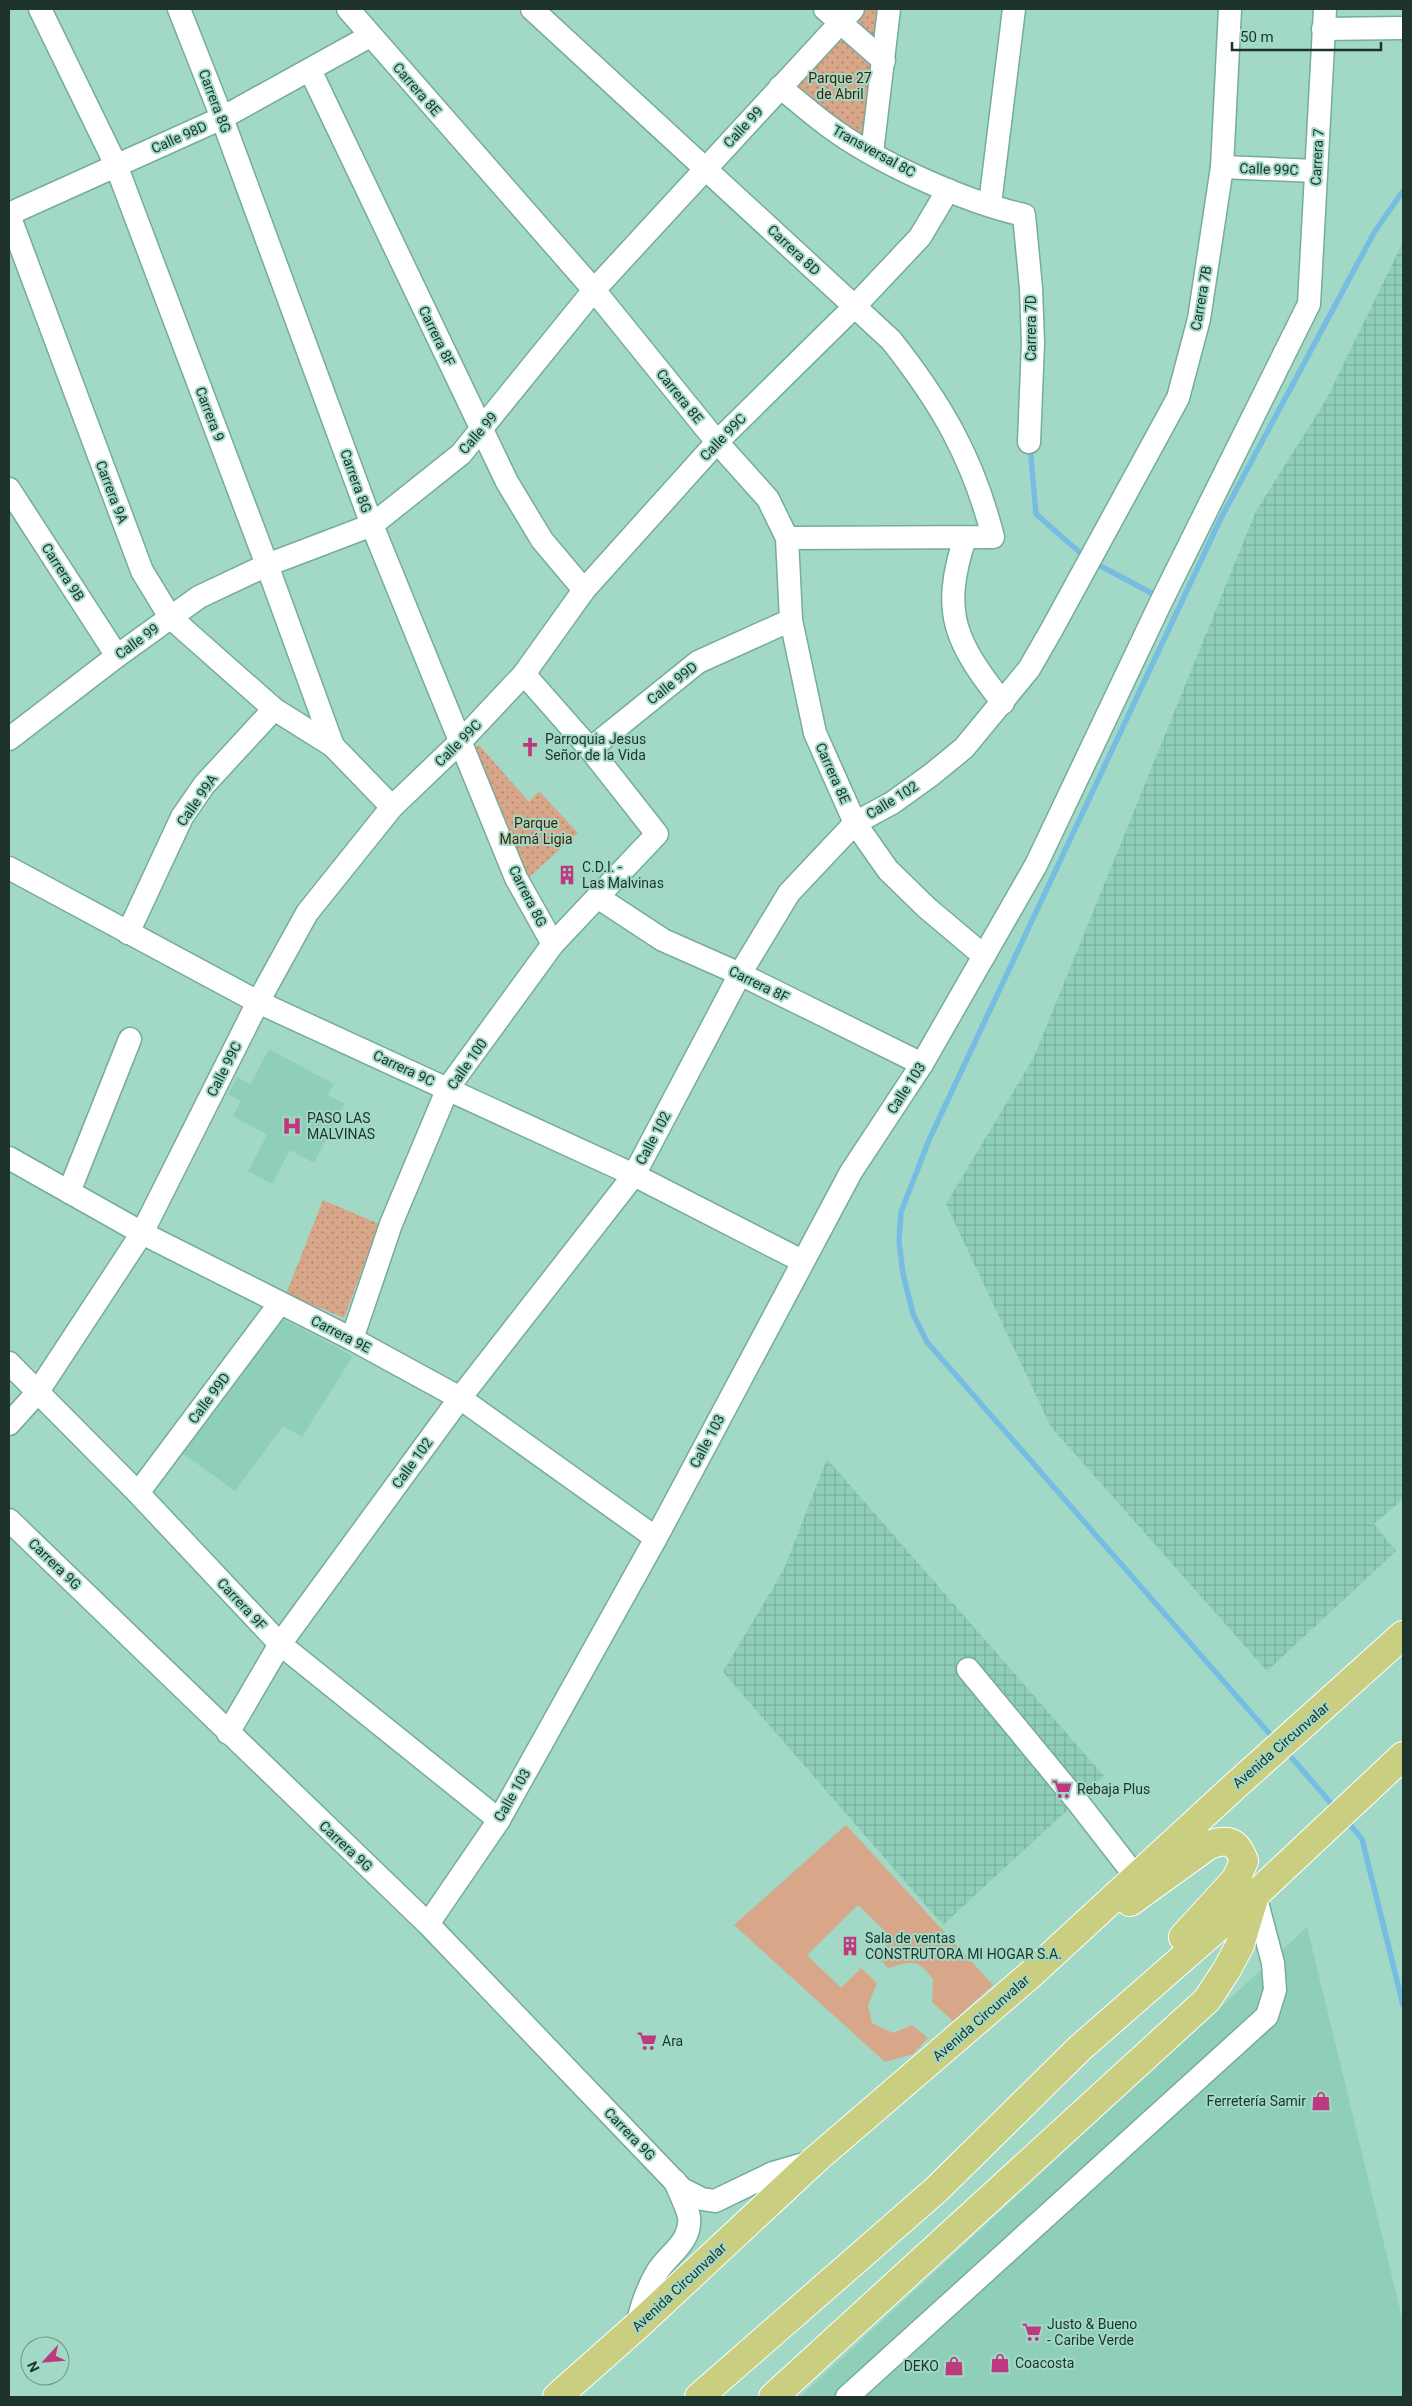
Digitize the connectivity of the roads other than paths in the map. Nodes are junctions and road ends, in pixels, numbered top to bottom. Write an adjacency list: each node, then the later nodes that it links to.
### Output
1 (40, 9): 17 (street, Carrera 9)
2 (179, 9): 15 (street, Carrera 8G)
3 (348, 9): 11 (street, Carrera 8E)
4 (532, 9): 18 (street, Carrera 8D)
5 (889, 9): 12 (street)
6 (1014, 9): 22 (street)
7 (1230, 9): 19 (street, Carrera 7B)
8 (840, 13): 12 (street); 14 (street, Calle 99)
9 (1324, 19): 10 (street); 20 (street, Carrera 7)
10 (1403, 28)
11 (370, 36): 13 (street, Calle 98D); 24 (street, Carrera 8E)
12 (884, 61): 16 (street)
13 (310, 70): 15 (street, Calle 98D); 27 (street, Carrera 8F)
14 (780, 87): 16 (street, Transversal 8C); 18 (street, Calle 99)
15 (222, 118): 17 (street, Calle 98D); 31 (street, Carrera 8G)
16 (872, 154): 21 (street, Transversal 8C)
17 (116, 165): 23 (street, Calle 98D); 35 (street, Carrera 9)
18 (705, 168): 24 (street, Calle 99); 26 (street, Carrera 8D)
19 (1222, 168): 20 (street, Calle 99C); 34 (street, Carrera 7B)
20 (1316, 171): 25 (street, Carrera 7)
21 (948, 190): 22 (street); 26 (street, Calle 99C)
22 (990, 204): 29 (street, Carrera 7D)
23 (9, 215): 37 (street, Carrera 9A)
24 (594, 290): 27 (street, Calle 99); 28 (street, Carrera 8E)
25 (1309, 304): 54 (street, Calle 103)
26 (855, 306): 28 (street, Calle 99C); 33 (street, Carrera 8D)
27 (482, 429): 31 (street, Calle 99); 36 (street, Carrera 8F)
28 (717, 442): 32 (street, Carrera 8E); 36 (street, Calle 99C)
29 (1029, 442)
30 (9, 488): 39 (street, Carrera 9B)
31 (372, 525): 35 (street, Calle 99); 45 (street, Carrera 8G)
32 (786, 538): 33 (street); 38 (street, Carrera 8E)
33 (964, 538): 42 (street)
34 (1090, 560): 42 (street, Calle 102)
35 (267, 565): 37 (street, Calle 99); 41 (street, Carrera 9)
36 (584, 590): 40 (street, Calle 99C)
37 (170, 617): 39 (street, Calle 99); 43 (street, Carrera 9A)
38 (791, 620): 47 (street, Calle 99D); 49 (street, Carrera 8E)
39 (117, 656): 44 (street, Calle 99)
40 (524, 674): 45 (street, Calle 99C); 47 (street)
41 (316, 701): 43 (street); 46 (street, Carrera 9)
42 (1002, 703): 49 (street, Calle 102)
43 (282, 713): 46 (street, Carrera 9A); 52 (street, Calle 99A)
44 (9, 739)
45 (462, 741): 48 (street, Calle 99C); 53 (street, Carrera 8G)
46 (332, 746): 48 (street, Carrera 9)
47 (590, 749): 51 (street, Calle 100)
48 (392, 807): 56 (street, Calle 99C)
49 (855, 824): 54 (street, Carrera 8E); 55 (street, Calle 102)
50 (9, 868): 52 (street, Carrera 9C)
51 (599, 898): 53 (street, Calle 100); 55 (street, Carrera 8F)
52 (128, 933): 56 (street, Carrera 9C)
53 (553, 944): 59 (street, Calle 100)
54 (984, 956): 58 (street, Calle 103)
55 (740, 974): 58 (street, Carrera 8F); 61 (street, Calle 102)
56 (258, 1002): 59 (street, Carrera 9C); 63 (street, Calle 99C)
57 (130, 1039): 62 (street)
58 (922, 1064): 64 (street, Calle 103)
59 (448, 1088): 61 (street, Carrera 9C); 66 (street, Calle 100)
60 (9, 1158): 62 (street, Carrera 9E)
61 (634, 1175): 64 (street, Carrera 9C); 69 (street, Calle 102)
62 (69, 1192): 63 (street, Carrera 9E)
63 (142, 1233): 65 (street, Carrera 9E); 68 (street, Calle 99C)
64 (802, 1262): 73 (street, Calle 103)
65 (280, 1303): 66 (street, Carrera 9E); 71 (street, Calle 99D)
66 (352, 1339): 69 (street, Carrera 9E)
67 (9, 1363): 68 (street, Carrera 9F)
68 (37, 1394): 70 (street, Calle 99C); 71 (street, Carrera 9F)
69 (460, 1398): 73 (street, Carrera 9E); 75 (street, Calle 102)
70 (9, 1424)
71 (138, 1493): 75 (street, Carrera 9F)
72 (9, 1520): 77 (street, Carrera 9G)
73 (656, 1538): 79 (street, Calle 103)
74 (1403, 1635): 80 (highway, Avenida Circunvalar)
75 (280, 1644): 77 (street, Calle 102); 79 (street, Carrera 9F)
76 (968, 1669): 80 (street)
77 (228, 1733): 82 (street, Carrera 9G)
78 (1403, 1756): 81 (highway)
79 (499, 1820): 82 (street, Calle 103)
80 (1136, 1877): 83 (highway, Avenida Circunvalar)
81 (1255, 1895): 84 (highway); 88 (highway); 91 (street)
82 (428, 1924): 86 (street, Carrera 9G)
83 (1030, 1975): 84 (highway); 85 (highway, Avenida Circunvalar)
84 (1080, 2048): 90 (highway)
85 (815, 2160): 86 (street, Carrera 9G); 87 (highway, Avenida Circunvalar)
86 (674, 2180): 87 (street, Carrera 9G)
87 (637, 2326): 89 (highway, Avenida Circunvalar)
88 (781, 2394)
89 (557, 2397)
90 (699, 2397)
91 (847, 2397)

